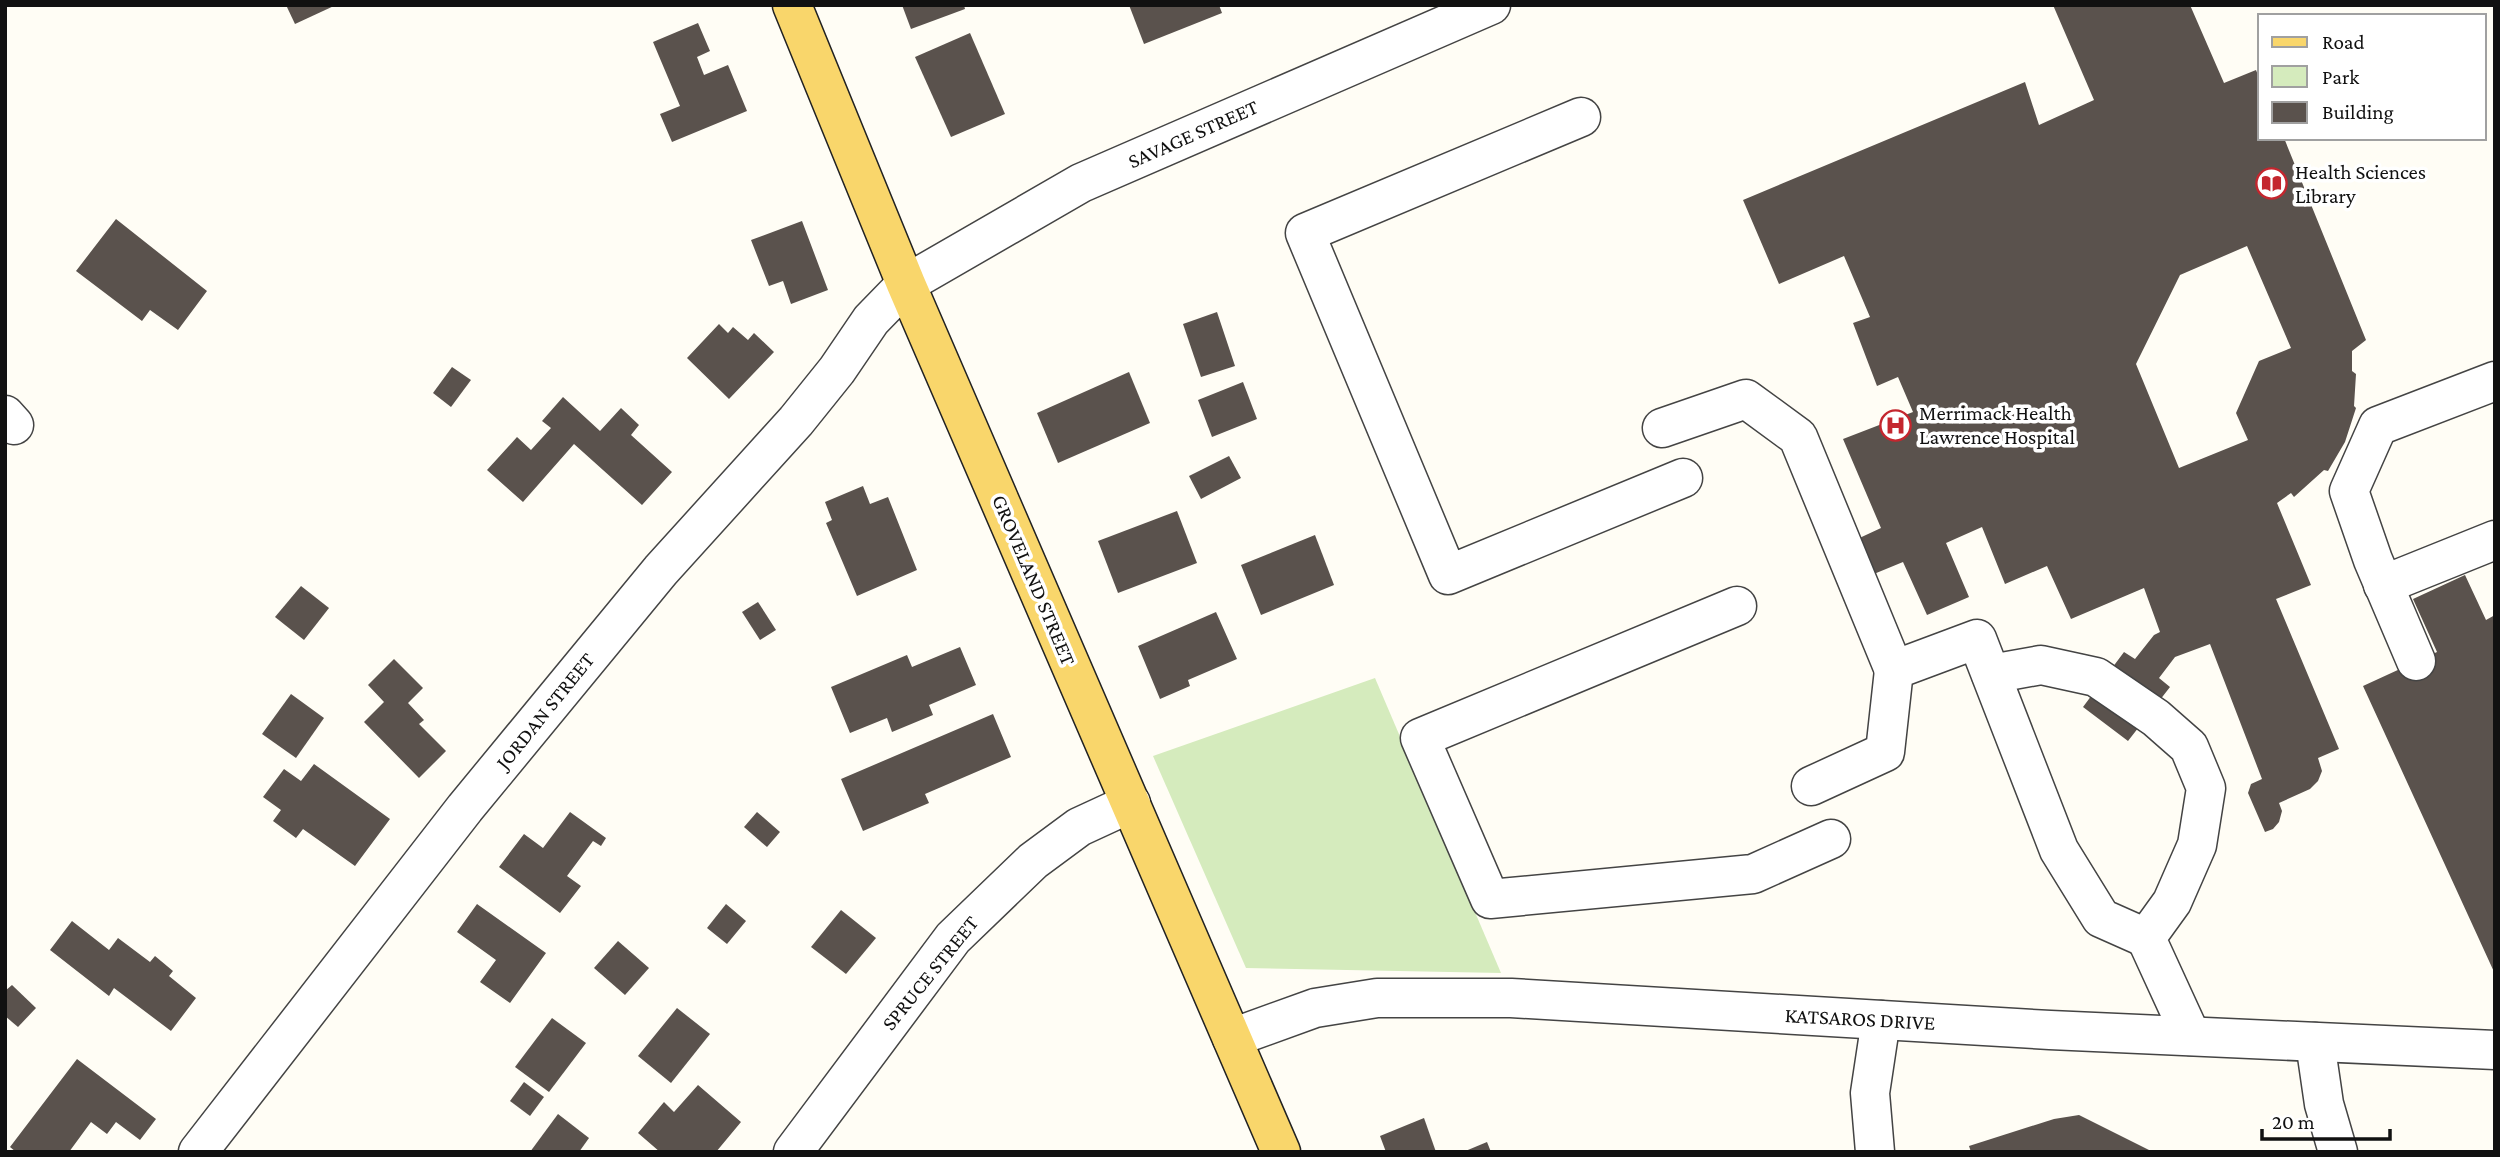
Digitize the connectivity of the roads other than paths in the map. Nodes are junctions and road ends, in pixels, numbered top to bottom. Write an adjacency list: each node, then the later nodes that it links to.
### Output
1 (792, 5): 4 (main road, GROVELAND STREET)
2 (1491, 5): 4 (street, SAVAGE STREET)
3 (1581, 117): 7 (street)
4 (906, 284): 15 (main road, GROVELAND STREET); 23 (street, JORDAN STREET)
5 (2495, 382): 9 (street)
6 (1662, 428): 12 (street)
7 (1683, 478)
8 (2495, 540): 9 (street)
9 (2383, 585): 11 (street)
10 (1737, 606): 16 (street)
11 (2416, 661)
12 (1894, 670): 13 (street); 14 (street)
13 (1991, 674): 17 (street); 17 (street)
14 (1811, 786)
15 (1131, 803): 20 (main road, GROVELAND STREET); 24 (street, SPRUCE STREET)
16 (1831, 839)
17 (2146, 938): 19 (street)
18 (1881, 1020): 19 (street, KATSAROS DRIVE); 20 (street, KATSAROS DRIVE); 26 (street)
19 (2191, 1036): 21 (street, KATSAROS DRIVE)
20 (1232, 1038): 25 (main road, GROVELAND STREET)
21 (2315, 1042): 22 (street, KATSAROS DRIVE); 27 (street)
22 (2495, 1050)
23 (198, 1152)
24 (793, 1152)
25 (1282, 1152)
26 (1875, 1152)
27 (2338, 1152)

